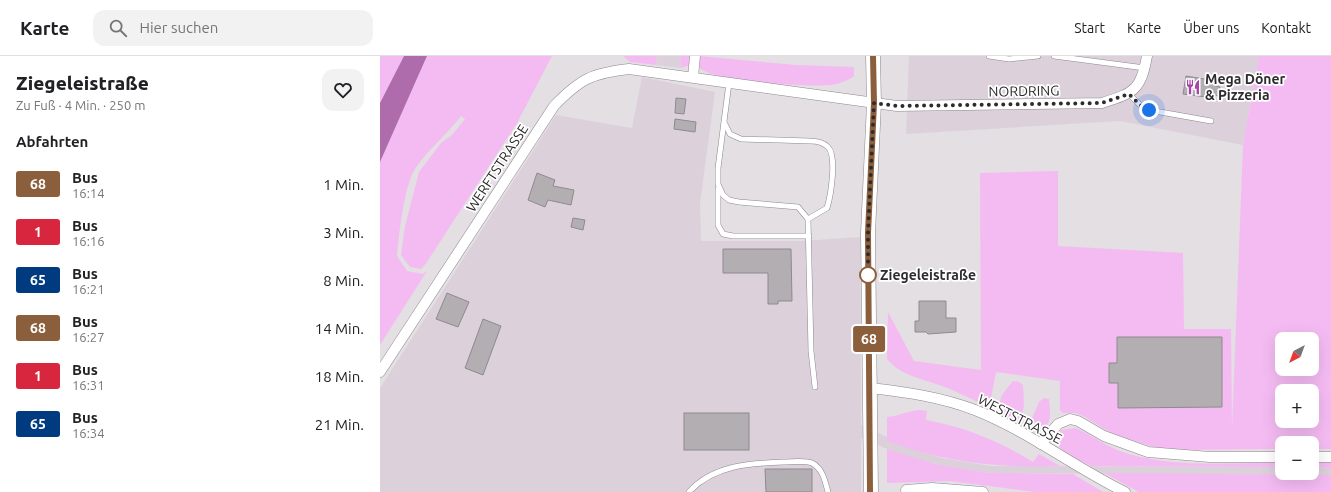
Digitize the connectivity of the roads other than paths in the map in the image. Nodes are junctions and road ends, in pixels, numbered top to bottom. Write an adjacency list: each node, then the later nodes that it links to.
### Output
1 (694, 56): 8 (street)
2 (873, 56): 11 (main road)
3 (989, 56): 4 (lane)
4 (1038, 56)
5 (1054, 56): 7 (lane)
6 (1148, 56): 7 (street)
7 (1145, 68): 10 (street)
8 (693, 78): 9 (street, WERFTSTRASSE); 17 (street, WERFTSTRASSE)
9 (729, 83): 11 (street, WERFTSTRASSE); 12 (lane)
10 (1129, 94): 11 (street, NORDRING); 13 (lane)
11 (874, 103): 19 (main road)
12 (724, 121): 14 (lane); 15 (lane)
13 (1211, 121)
14 (718, 184): 15 (lane); 16 (lane)
15 (808, 219): 16 (lane)
16 (809, 236): 18 (lane)
17 (380, 372)
18 (815, 387)
19 (870, 388): 20 (street, WESTSTRASSE); 28 (main road)
20 (1041, 444): 21 (street); 25 (street, WESTSTRASSE)
21 (1275, 457)
22 (1319, 457): 23 (street)
23 (1331, 457)
24 (906, 490): 29 (street)
25 (1123, 491)
26 (690, 492): 27 (lane)
27 (828, 492)
28 (870, 492)
29 (983, 492)

